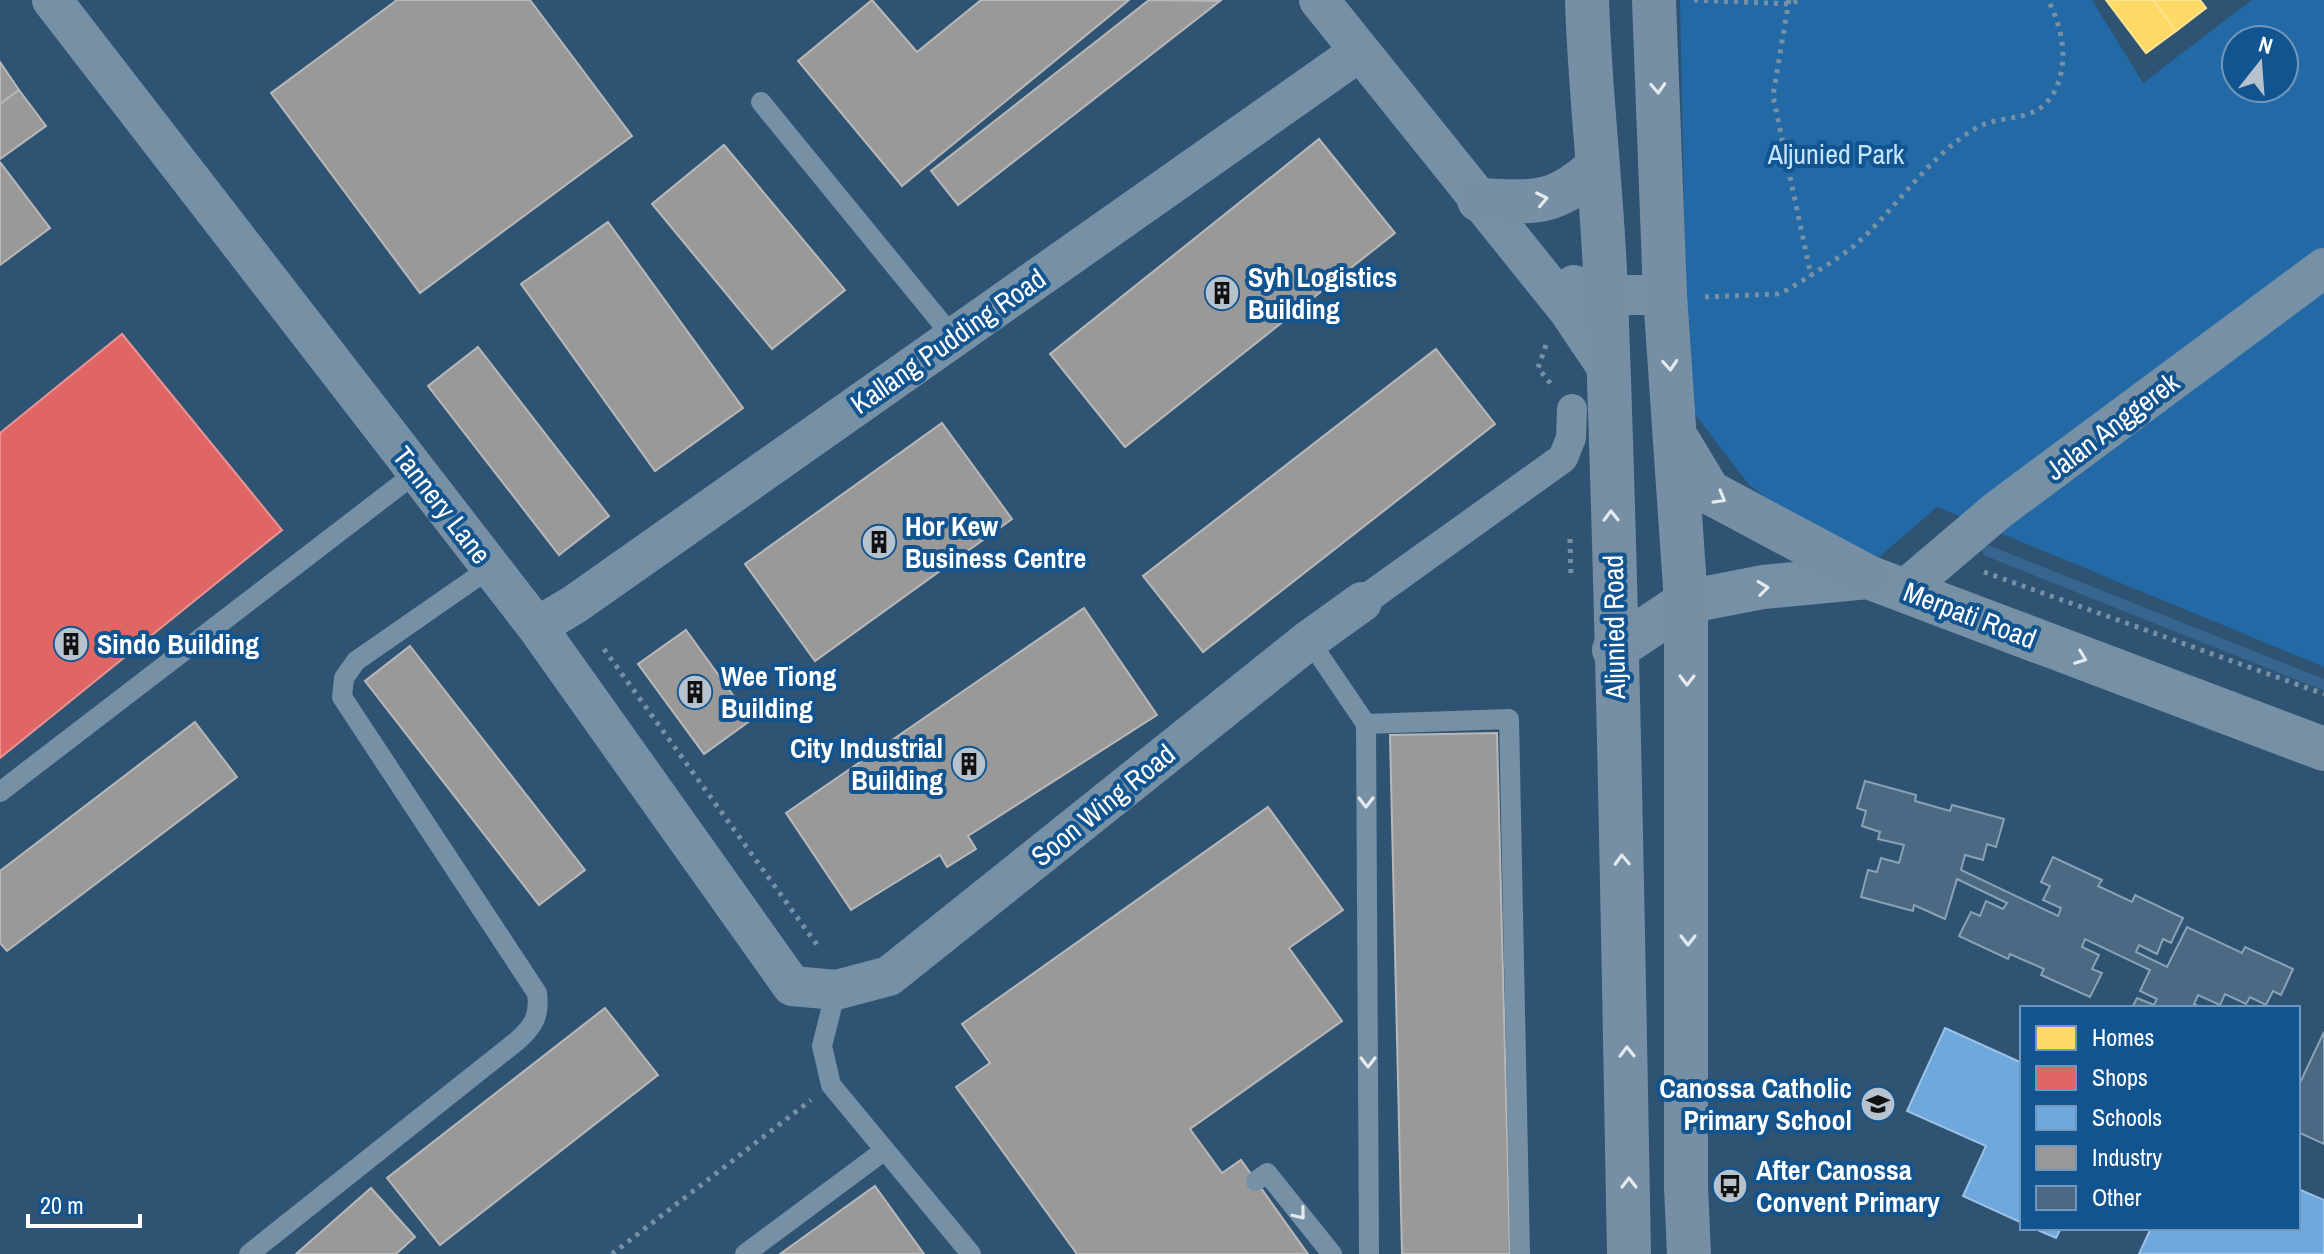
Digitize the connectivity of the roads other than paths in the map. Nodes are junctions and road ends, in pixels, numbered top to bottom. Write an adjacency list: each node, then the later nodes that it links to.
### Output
1 (52, 0): 17 (street, Tannery Lane)
2 (1319, 0): 5 (street)
3 (1587, 0): 7 (main road, Aljunied Road)
4 (1654, 0): 12 (main road, one-way to 12)
5 (1359, 52): 8 (street); 13 (street, Kallang Pudding Road)
6 (761, 102): 13 (lane)
7 (1595, 169): 8 (main road, one-way to 7); 11 (main road, Aljunied Road)
8 (1479, 200): 9 (street)
9 (1530, 262): 11 (street); 14 (street)
10 (2324, 268): 19 (street, Jalan Anggerek)
11 (1606, 295): 12 (street); 14 (main road, Aljunied Road)
12 (1684, 296): 16 (main road, one-way to 16)
13 (953, 337): 22 (street, Kallang Pudding Road)
14 (1608, 369): 24 (main road, Aljunied Road, one-way to 14)
15 (1572, 409): 20 (street)
16 (1675, 436): 19 (main road, one-way to 19); 21 (main road)
17 (417, 472): 18 (street, Tannery Lane); 27 (lane)
18 (490, 568): 22 (street, Tannery Lane); 31 (lane)
19 (1886, 583): 21 (street, Merpati Road, one-way to 19); 26 (street, Merpati Road, one-way to 26)
20 (1362, 602): 23 (street, Soon Wing Road)
21 (1686, 602): 24 (street, Merpati Road); 38 (main road, one-way to 38)
22 (537, 627): 28 (street, Tannery Lane)
23 (1309, 640): 25 (lane); 28 (street, Soon Wing Road)
24 (1614, 650): 37 (main road, Aljunied Road, one-way to 24)
25 (1366, 724): 35 (lane, one-way to 35); 36 (lane)
26 (2324, 749)
27 (0, 792)
28 (842, 988): 29 (lane)
29 (885, 1150): 32 (lane); 33 (lane)
30 (1256, 1181): 34 (lane, one-way to 34)
31 (249, 1254)
32 (745, 1254)
33 (971, 1254)
34 (1332, 1254)
35 (1369, 1254)
36 (1520, 1254)
37 (1629, 1254)
38 (1689, 1254)

